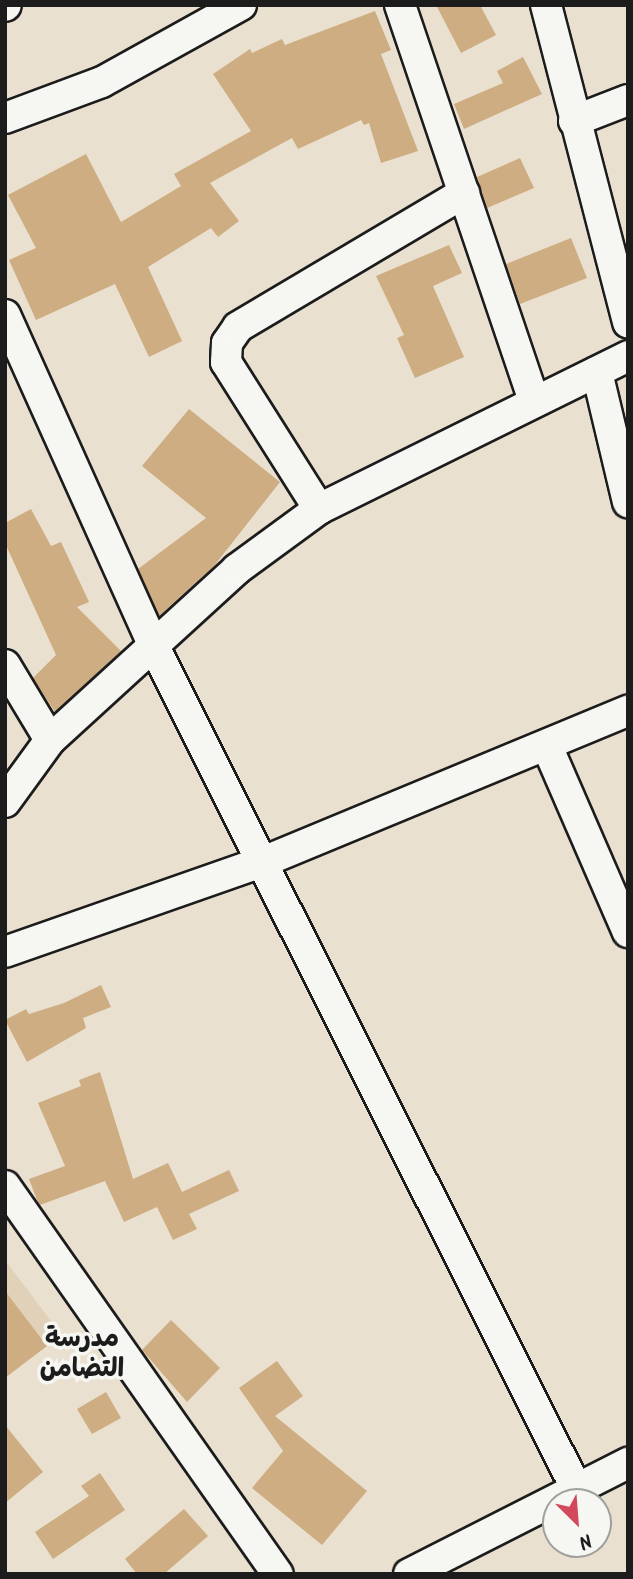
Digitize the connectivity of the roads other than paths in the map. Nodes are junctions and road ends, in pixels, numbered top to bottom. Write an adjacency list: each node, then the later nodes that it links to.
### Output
1 (241, 5): 5 (street)
2 (400, 5): 7 (street)
3 (546, 5): 6 (street)
4 (628, 100): 6 (street)
5 (5, 118)
6 (574, 121): 9 (street)
7 (464, 192): 12 (street); 14 (street)
8 (5, 316): 15 (street)
9 (628, 323)
10 (628, 356): 11 (street)
11 (597, 372): 12 (street); 13 (street)
12 (534, 400): 14 (street)
13 (628, 502)
14 (319, 509): 15 (street)
15 (153, 645): 18 (street); 21 (street)
16 (5, 666): 18 (street)
17 (628, 711): 19 (street)
18 (50, 740): 20 (street)
19 (547, 746): 21 (street); 22 (street)
20 (5, 802)
21 (265, 861): 23 (street); 26 (street)
22 (628, 932)
23 (5, 952)
24 (5, 1186): 28 (street)
25 (628, 1463): 26 (street)
26 (576, 1488)
27 (542, 1506): 29 (street)
28 (278, 1574)
29 (409, 1574)

